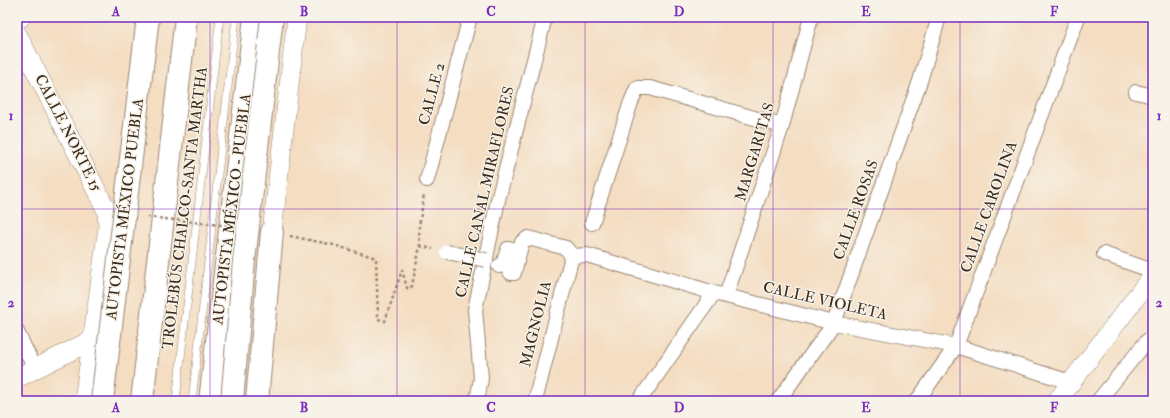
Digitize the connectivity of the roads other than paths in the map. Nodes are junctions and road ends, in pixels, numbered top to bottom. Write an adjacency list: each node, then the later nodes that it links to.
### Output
1 (22, 17): 14 (street)
2 (148, 17): 37 (highway, AUTOPISTA MÉXICO PUEBLA, bridge)
3 (186, 17): 38 (highway)
4 (220, 17): 39 (lane, TROLEBÚS CHALCO-SANTA MARTHA)
5 (236, 17): 40 (lane)
6 (255, 17): 41 (highway, AUTOPISTA MÉXICO - PUEBLA)
7 (272, 17): 42 (highway, bridge)
8 (297, 17): 21 (street)
9 (470, 17): 19 (street, CALLE 2)
10 (545, 17): 44 (street, CALLE CANAL MIRAFLORES)
11 (811, 17): 18 (street, MARGARITAS)
12 (939, 17): 28 (street, CALLE ROSAS)
13 (1078, 17): 32 (street, CALLE CAROLINA)
14 (17, 20)
15 (17, 34): 31 (street, CALLE NORTE 15)
16 (1136, 92): 17 (street)
17 (1153, 96)
18 (782, 126): 20 (street); 27 (street, MARGARITAS)
19 (427, 180)
20 (592, 223)
21 (272, 232): 43 (highway)
22 (447, 252): 24 (street, bridge)
23 (1104, 254): 25 (street)
24 (572, 256): 27 (street, CALLE VIOLETA); 45 (street, MAGNOLIA)
25 (1153, 271)
26 (1153, 275): 35 (street)
27 (720, 294): 28 (street, CALLE VIOLETA); 46 (street, MARGARITAS)
28 (834, 323): 32 (street, CALLE VIOLETA); 47 (street, CALLE ROSAS)
29 (17, 332): 33 (street)
30 (1150, 339): 50 (street)
31 (92, 340): 33 (street); 36 (street)
32 (956, 346): 35 (street, CALLE VIOLETA); 48 (street, CALLE CAROLINA)
33 (35, 369): 34 (street)
34 (17, 378)
35 (1070, 382): 49 (street)
36 (84, 401)
37 (102, 401)
38 (142, 401)
39 (176, 401)
40 (192, 401)
41 (210, 401)
42 (232, 401)
43 (257, 401)
44 (476, 401)
45 (535, 401)
46 (639, 401)
47 (778, 401)
48 (917, 401)
49 (1057, 401)
50 (1098, 401)

